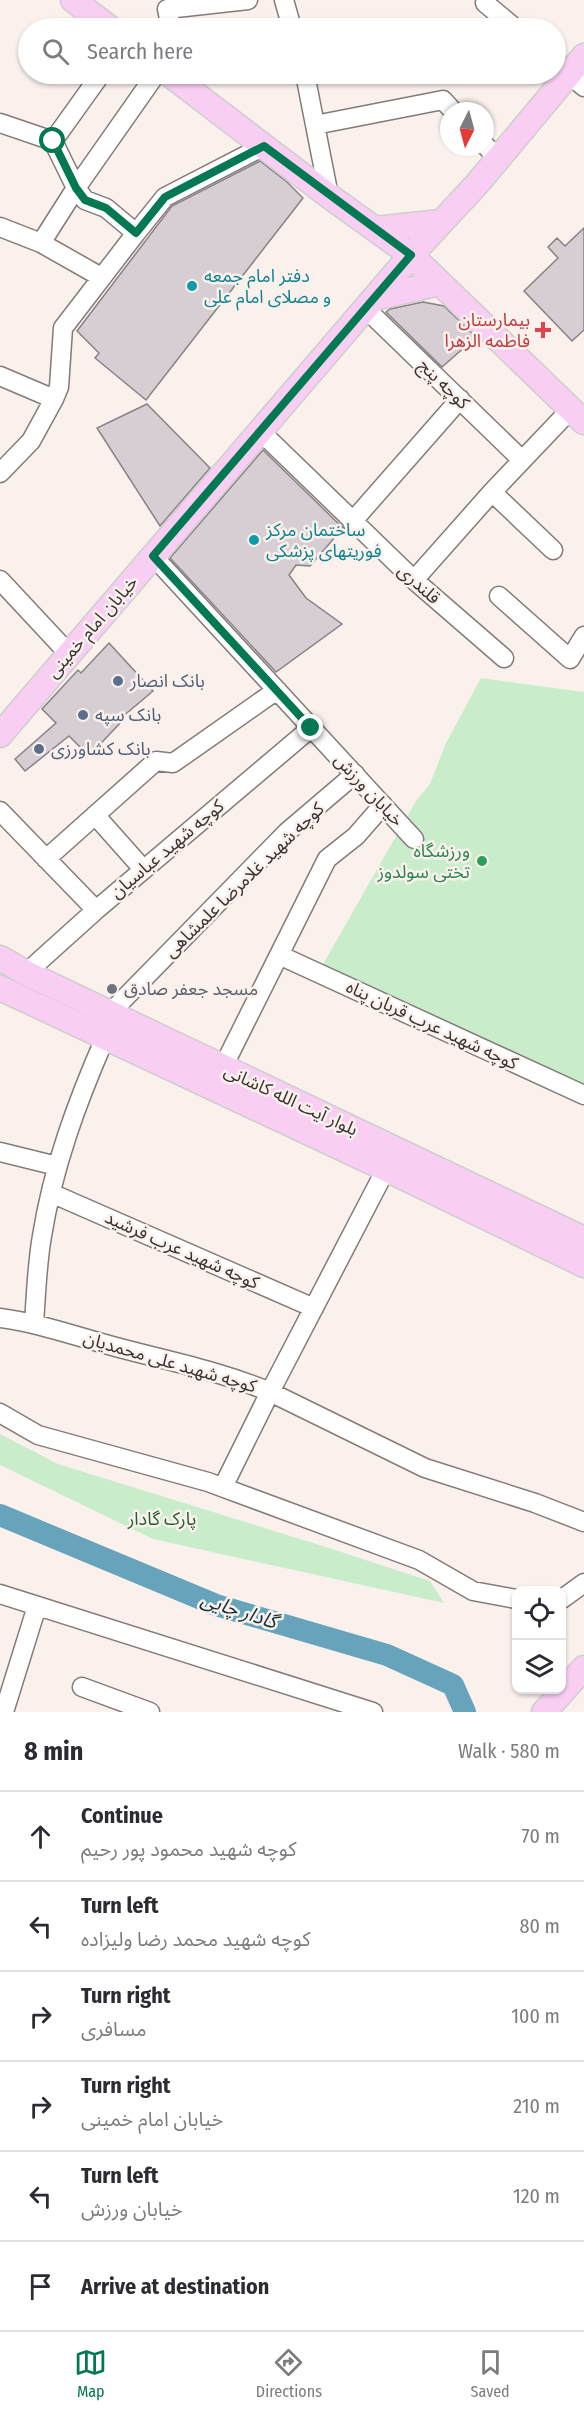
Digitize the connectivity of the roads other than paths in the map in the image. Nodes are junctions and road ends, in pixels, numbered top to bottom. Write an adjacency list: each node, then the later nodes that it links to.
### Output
1 (73, 0): 6 (main road)
2 (248, 0): 5 (street)
3 (284, 0): 7 (street)
4 (485, 3): 8 (street)
5 (166, 4)
6 (97, 18)
7 (289, 18)
8 (503, 18)
9 (94, 84): 17 (street)
10 (149, 84): 21 (street)
11 (186, 84): 18 (main road)
12 (307, 84): 16 (street)
13 (559, 84): 19 (main road, خیابان امام خمینی)
14 (445, 102): 16 (street)
15 (0, 123): 17 (street)
16 (315, 124): 22 (street)
17 (53, 141): 21 (street)
18 (264, 146): 22 (main road); 26 (street)
19 (494, 148)
20 (489, 156): 23 (main road, خیابان امام خمینی)
21 (76, 188): 26 (street); 27 (street)
22 (329, 196): 25 (main road)
23 (441, 222): 25 (main road); 28 (main road, خیابان امام خمینی)
24 (0, 227): 27 (street)
25 (375, 229): 28 (main road)
26 (136, 233): 29 (street)
27 (41, 243): 29 (street)
28 (411, 255): 30 (main road); 31 (main road, خیابان امام خمینی)
29 (101, 278): 33 (street)
30 (440, 283): 31 (main road); 35 (main road)
31 (370, 303): 34 (street, کوچه پنج); 36 (main road, خیابان امام خمینی)
32 (0, 376): 33 (street)
33 (54, 399): 38 (street)
34 (460, 399): 37 (street, کوچه پنج); 40 (street)
35 (577, 415): 37 (street)
36 (260, 431): 40 (street, قلندری); 42 (main road, خیابان امام خمینی)
37 (522, 460): 39 (street)
38 (0, 473)
39 (492, 492): 41 (street); 43 (street)
40 (352, 522): 43 (street, قلندری)
41 (553, 550)
42 (153, 556): 47 (main road, خیابان امام خمینی); 49 (street, خیابان ورزش)
43 (414, 579): 48 (street, قلندری)
44 (0, 580): 47 (street)
45 (499, 596): 46 (street)
46 (584, 636)
47 (69, 654): 51 (main road, خیابان امام خمینی)
48 (504, 658)
49 (277, 690): 50 (street, خیابان ورزش); 55 (street)
50 (311, 728): 52 (street, خیابان ورزش); 58 (street, کوچه شهید عباسیان)
51 (1, 731)
52 (355, 774): 53 (street, خیابان ورزش); 66 (street, کوچه شهید غلامرضا علمشاهی)
53 (383, 805): 56 (street, خیابان ورزش); 60 (street)
54 (0, 811): 57 (street)
55 (95, 815): 57 (street); 58 (street)
56 (414, 839)
57 (46, 858): 59 (street)
58 (143, 869): 59 (street, کوچه شهید عباسیان)
59 (96, 910): 62 (street, کوچه شهید عباسیان)
60 (279, 955): 68 (street); 69 (street, کوچه شهید عرب قربان پناه)
61 (0, 957): 62 (main road, بلوار آیت الله کاشانی)
62 (26, 973): 64 (main road, بلوار آیت الله کاشانی)
63 (0, 988): 65 (main road, بلوار آیت الله کاشانی)
64 (61, 990): 65 (main road); 66 (main road, بلوار آیت الله کاشانی)
65 (49, 1012): 67 (main road, بلوار آیت الله کاشانی)
66 (110, 1013): 68 (main road, بلوار آیت الله کاشانی)
67 (105, 1038): 71 (street); 72 (main road, بلوار آیت الله کاشانی)
68 (223, 1067): 74 (main road, بلوار آیت الله کاشانی)
69 (584, 1095)
70 (0, 1152): 71 (street)
71 (57, 1166): 73 (street)
72 (386, 1169): 75 (main road, بلوار آیت الله کاشانی); 76 (street, کوچه شهید علی محمدیان)
73 (51, 1193): 76 (street, کوچه شهید عرب فرشید); 78 (street)
74 (584, 1239)
75 (584, 1265)
76 (314, 1308): 79 (street, کوچه شهید علی محمدیان)
77 (0, 1318): 78 (street, کوچه شهید علی محمدیان)
78 (34, 1323): 79 (street, کوچه شهید علی محمدیان)
79 (270, 1392): 81 (street); 82 (street)
80 (0, 1413): 81 (street)
81 (223, 1487): 86 (street)
82 (584, 1522)
83 (584, 1583): 85 (street)
84 (0, 1594): 87 (street)
85 (566, 1596)
86 (512, 1598)
87 (37, 1606): 90 (street); 92 (street)
88 (584, 1668): 93 (main road)
89 (82, 1687): 91 (street)
90 (4, 1712)
91 (150, 1712)
92 (373, 1712)
93 (544, 1712)

